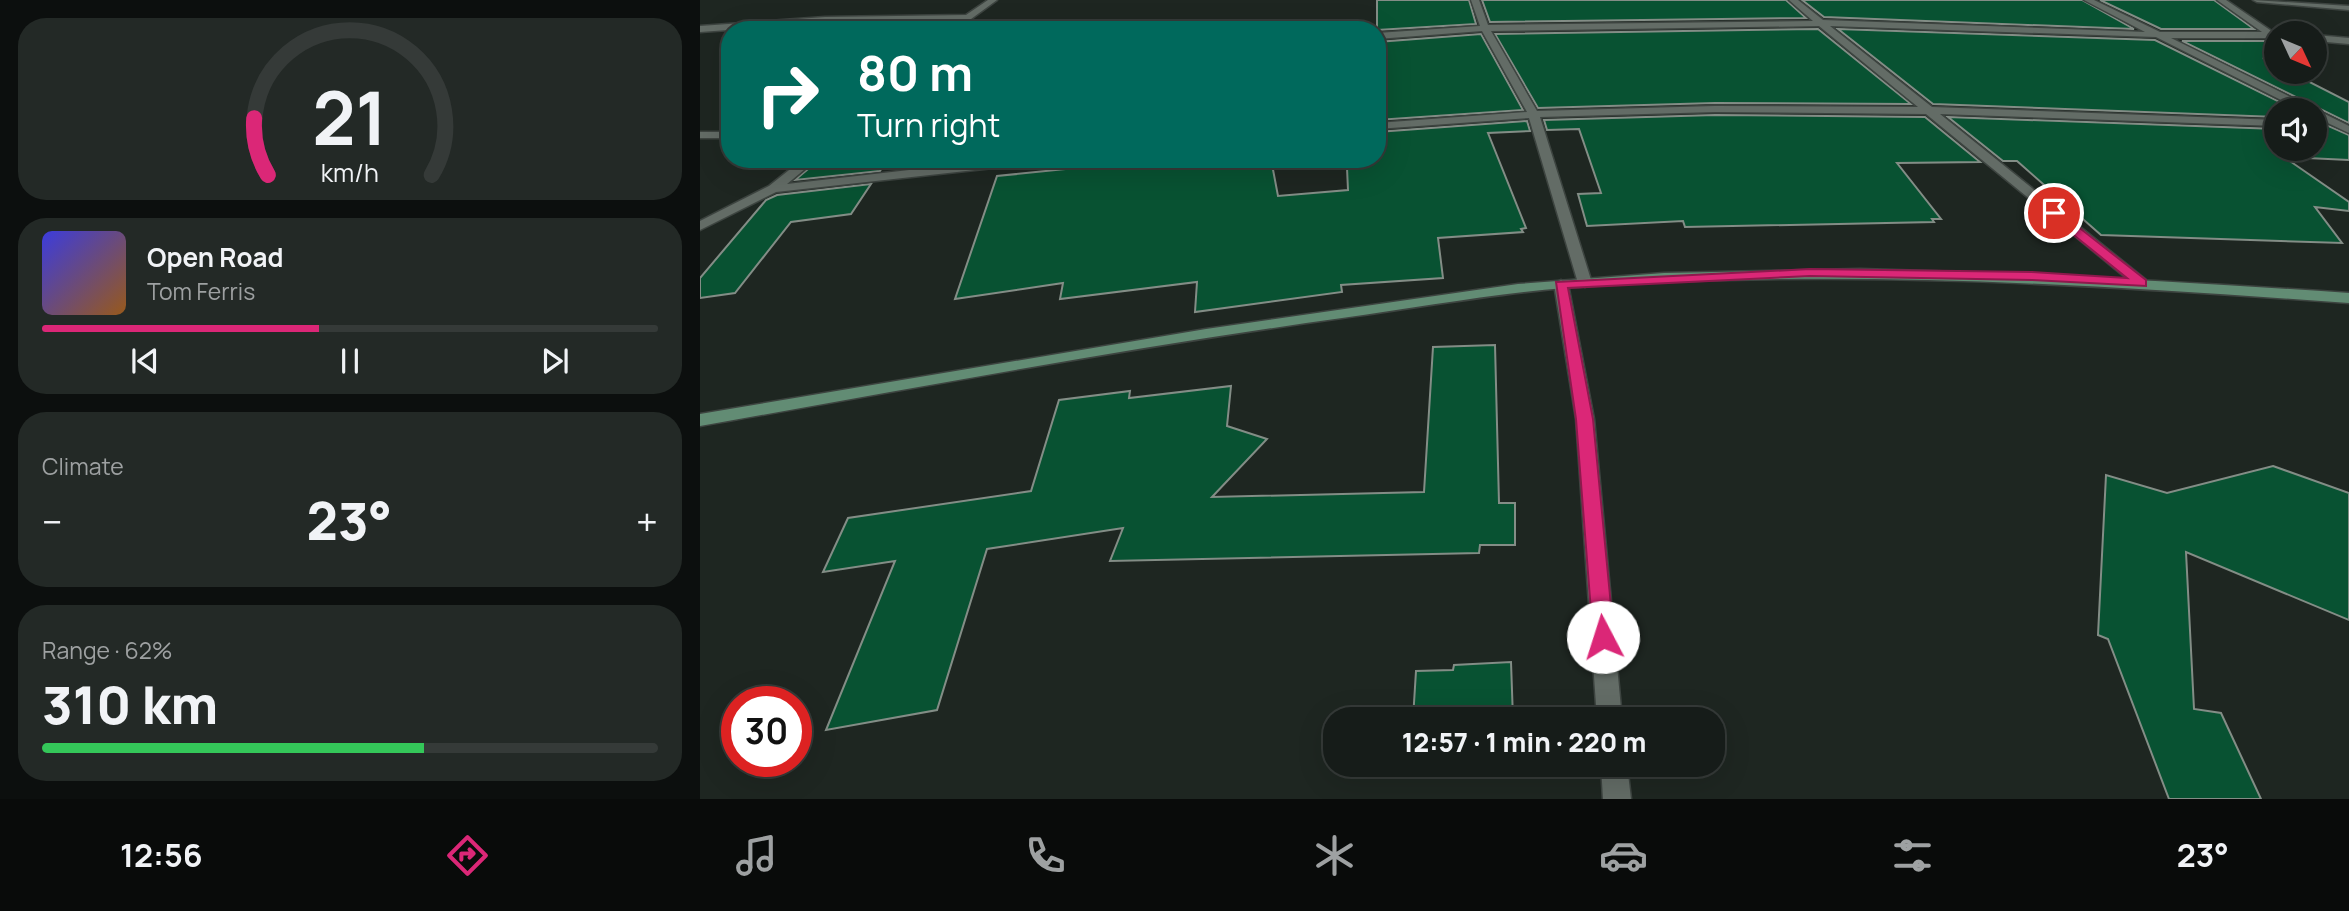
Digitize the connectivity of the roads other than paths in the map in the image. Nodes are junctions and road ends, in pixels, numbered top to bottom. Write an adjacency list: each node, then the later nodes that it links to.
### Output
1 (993, 0): 8 (street)
2 (1475, 0): 13 (street)
3 (1793, 0): 11 (street)
4 (2088, 0): 17 (street)
5 (2221, 0): 14 (street)
6 (2257, 0): 7 (street)
7 (2349, 8)
8 (968, 17): 9 (street); 10 (street)
9 (811, 21)
10 (965, 21)
11 (1823, 23): 13 (street); 17 (street); 22 (street)
12 (721, 27): 15 (street)
13 (1485, 28): 16 (street); 23 (street)
14 (2264, 28)
15 (700, 29)
16 (1386, 35)
17 (2162, 35): 18 (street); 21 (street)
18 (2264, 35)
19 (2328, 39): 20 (street)
20 (2349, 40)
21 (2285, 98)
22 (1923, 108): 23 (street); 25 (street); 35 (street)
23 (1533, 113): 26 (street); 34 (street)
24 (2327, 119): 27 (street)
25 (2264, 122)
26 (1386, 125)
27 (2344, 128)
28 (700, 135): 29 (street)
29 (721, 135)
30 (800, 168): 32 (street)
31 (962, 168): 32 (street)
32 (773, 190): 33 (street)
33 (700, 226)
34 (1585, 283): 35 (street); 36 (street)
35 (2141, 283): 37 (street)
36 (1561, 284): 38 (street); 39 (street)
37 (2349, 298)
38 (700, 420)
39 (1609, 707)
40 (1615, 777): 41 (street)
41 (1617, 799)

